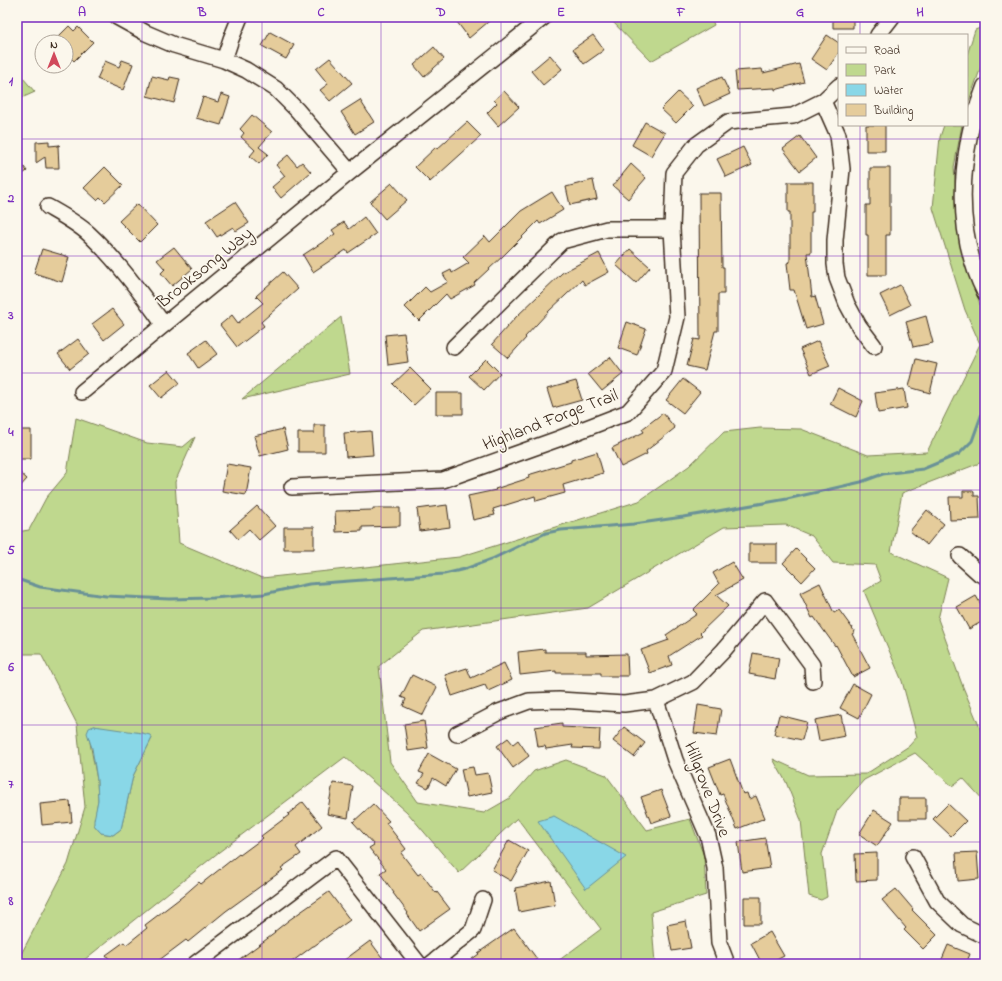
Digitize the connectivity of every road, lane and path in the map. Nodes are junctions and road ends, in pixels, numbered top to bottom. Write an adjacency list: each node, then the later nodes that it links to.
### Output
1 (117, 17): 6 (street)
2 (240, 17): 6 (street)
3 (544, 17): 10 (street, Brooksong Way)
4 (892, 17): 5 (street)
5 (879, 34)
6 (224, 60): 10 (street)
7 (985, 86): 13 (street)
8 (838, 87): 9 (street, Highland Forge Trail)
9 (823, 101): 12 (street, Highland Forge Trail); 15 (street)
10 (350, 172): 14 (street, Brooksong Way)
11 (48, 207): 14 (street)
12 (672, 228): 16 (street); 18 (street, Highland Forge Trail)
13 (985, 293)
14 (164, 325): 17 (street, Brooksong Way)
15 (874, 346)
16 (454, 347)
17 (82, 392)
18 (292, 487)
19 (960, 556): 20 (street)
20 (985, 576)
21 (813, 681): 22 (street)
22 (656, 700): 23 (street); 30 (street, Hillgrove Drive)
23 (456, 734)
24 (913, 857): 26 (street)
25 (483, 900): 29 (street)
26 (985, 936)
27 (195, 964): 28 (street)
28 (419, 964)
29 (431, 964)
30 (727, 964)

